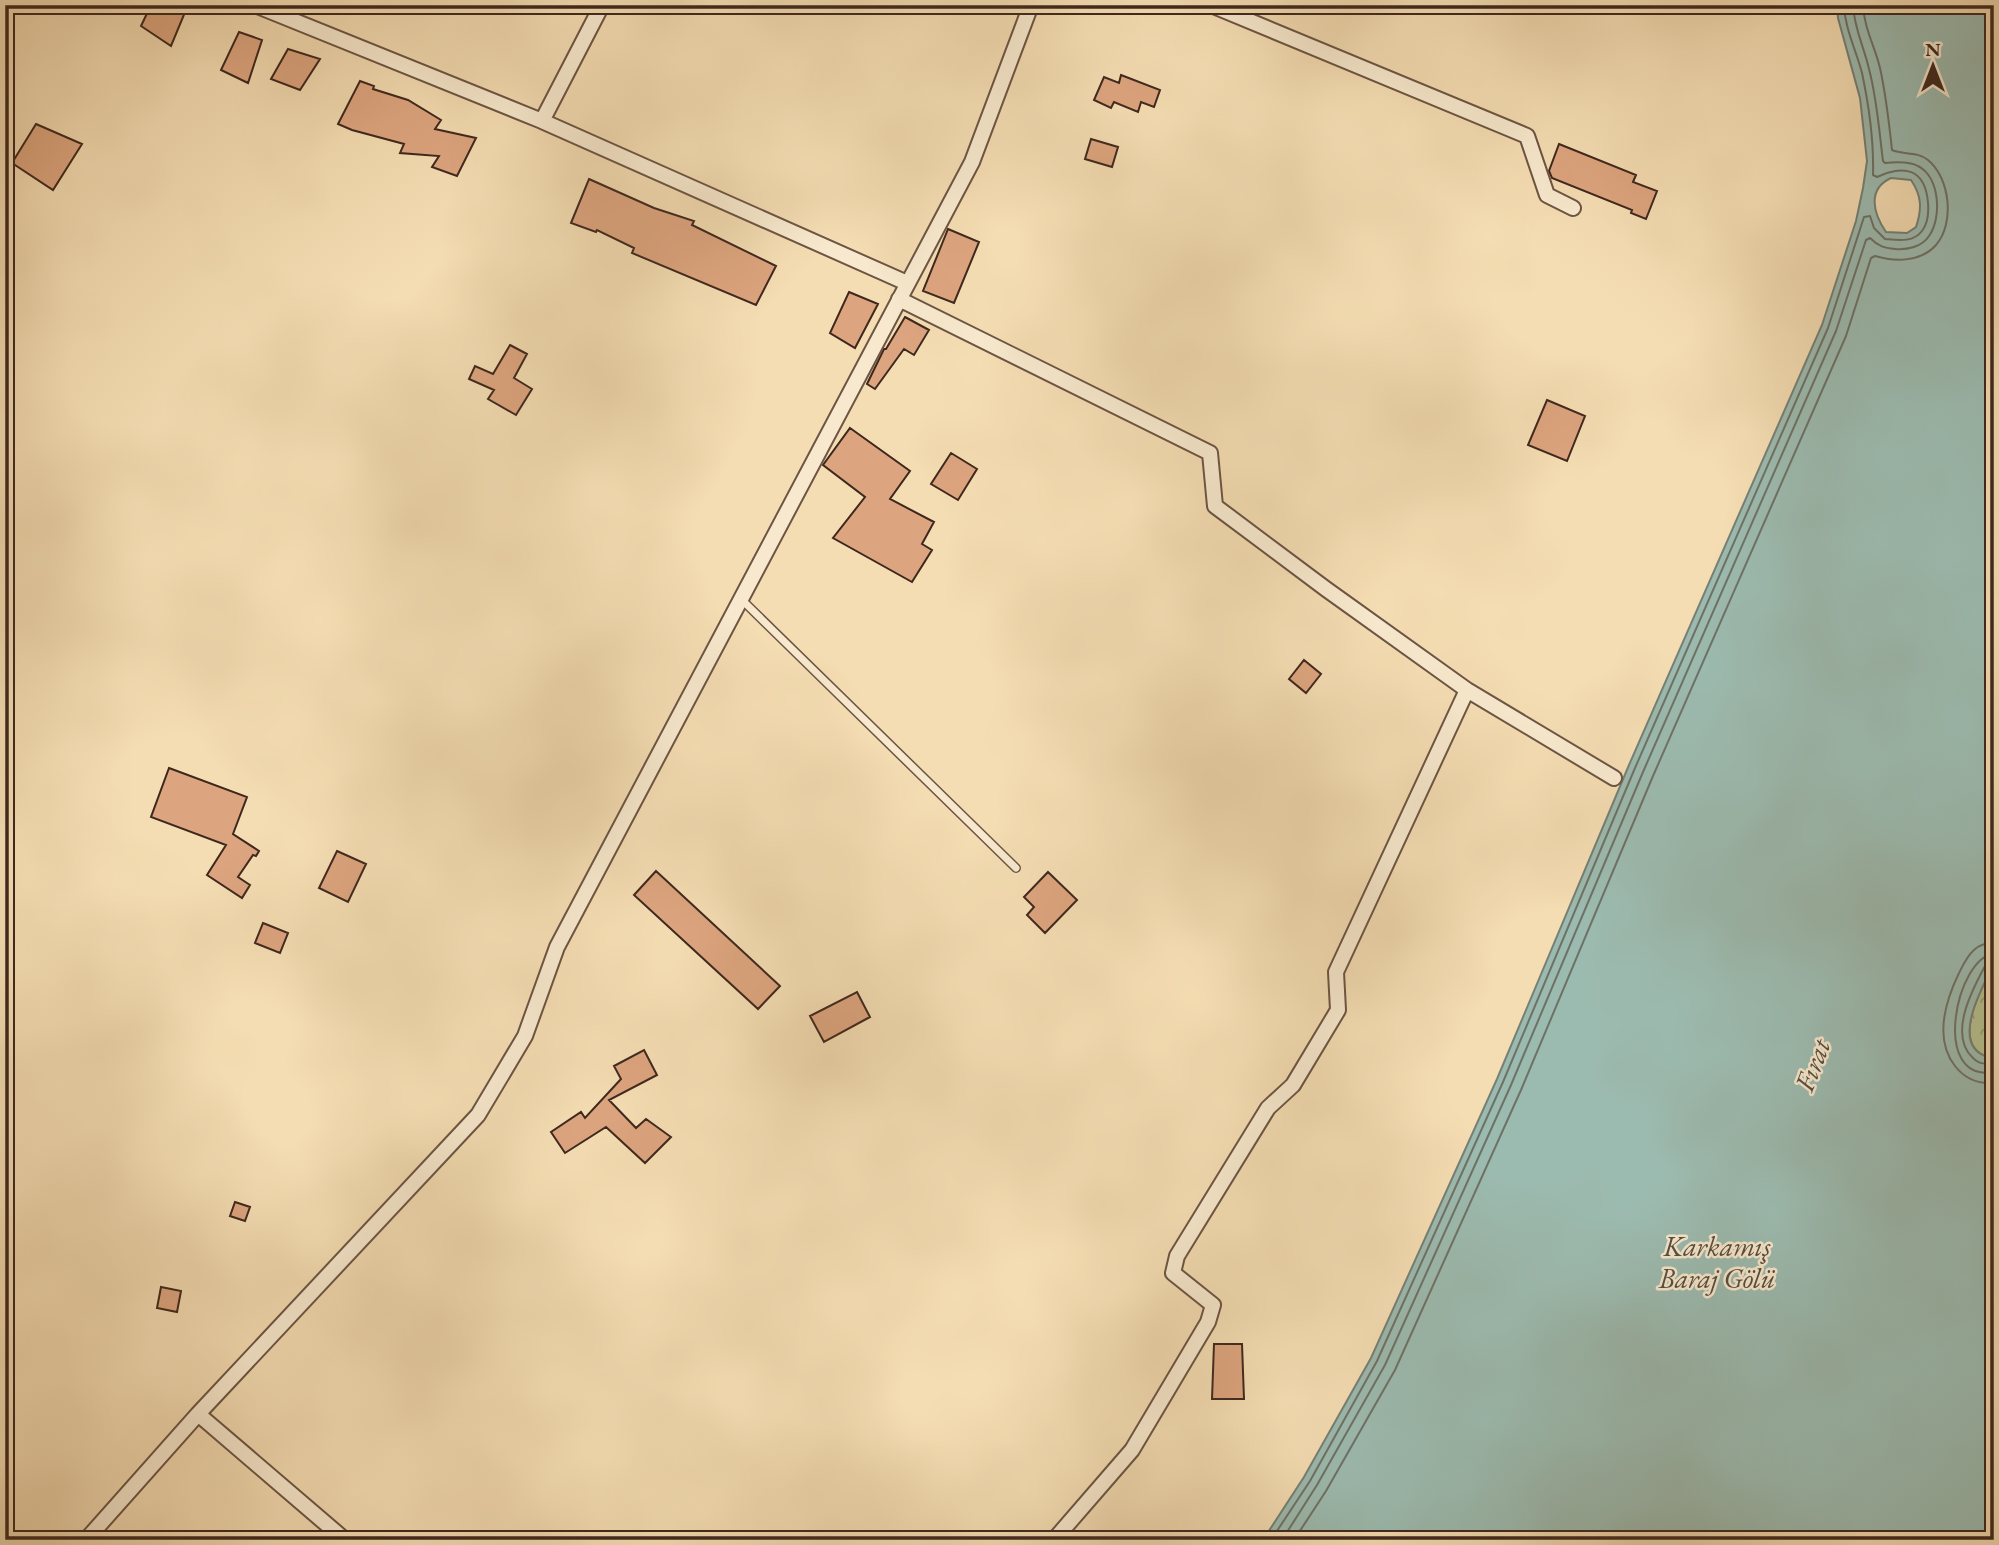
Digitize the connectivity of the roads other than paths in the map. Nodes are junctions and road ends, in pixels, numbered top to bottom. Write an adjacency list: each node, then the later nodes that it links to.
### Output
1 (255, 5): 5 (street)
2 (602, 5): 5 (street)
3 (1031, 5): 7 (street)
4 (1211, 5): 6 (street)
5 (542, 121): 7 (street)
6 (1573, 208)
7 (907, 283): 8 (street)
8 (899, 299): 9 (street); 10 (street)
9 (741, 598): 12 (lane); 13 (street)
10 (1467, 690): 11 (street); 16 (street)
11 (1614, 778)
12 (1016, 867)
13 (198, 1414): 14 (street); 15 (street)
14 (86, 1540)
15 (345, 1540)
16 (1054, 1540)

